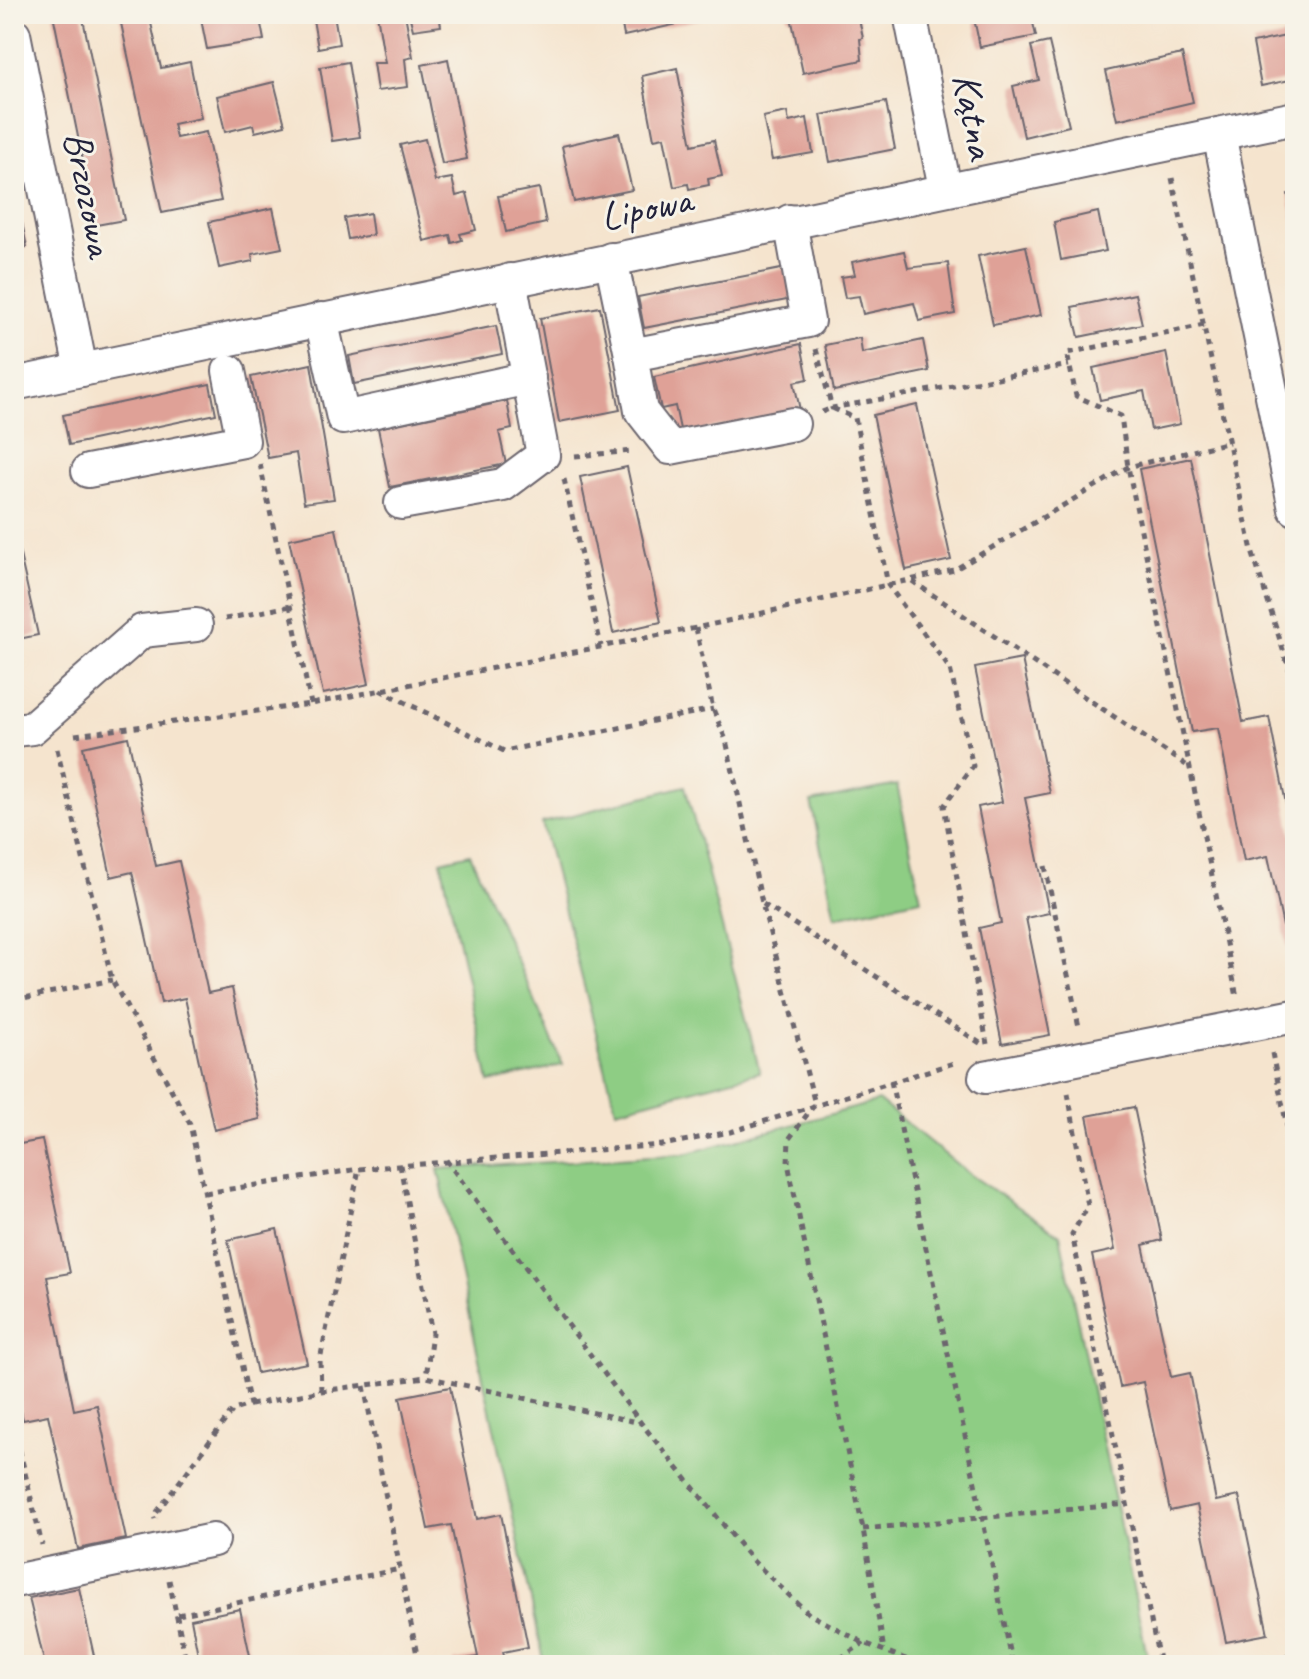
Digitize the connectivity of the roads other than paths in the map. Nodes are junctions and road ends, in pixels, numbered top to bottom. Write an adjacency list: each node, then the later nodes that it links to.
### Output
1 (910, 14): 5 (street, Kątna)
2 (14, 34): 11 (street, Brzozowa)
3 (1295, 118): 4 (street, Lipowa)
4 (1219, 134): 5 (street, Lipowa); 18 (street)
5 (945, 188): 6 (street, Lipowa)
6 (790, 221): 7 (street, Lipowa); 10 (street)
7 (611, 259): 8 (street, Lipowa); 10 (street)
8 (510, 280): 9 (street, Lipowa); 13 (street)
9 (321, 319): 11 (street, Lipowa); 13 (street)
10 (631, 355): 15 (street)
11 (81, 370): 14 (street, Lipowa)
12 (229, 371): 16 (street)
13 (529, 378): 17 (street)
14 (14, 384)
15 (793, 424)
16 (88, 471)
17 (401, 503)
18 (1295, 509)
19 (196, 625): 20 (street)
20 (34, 732)
21 (1295, 1016): 22 (street)
22 (982, 1060)
23 (213, 1540): 24 (street)
24 (14, 1581)

